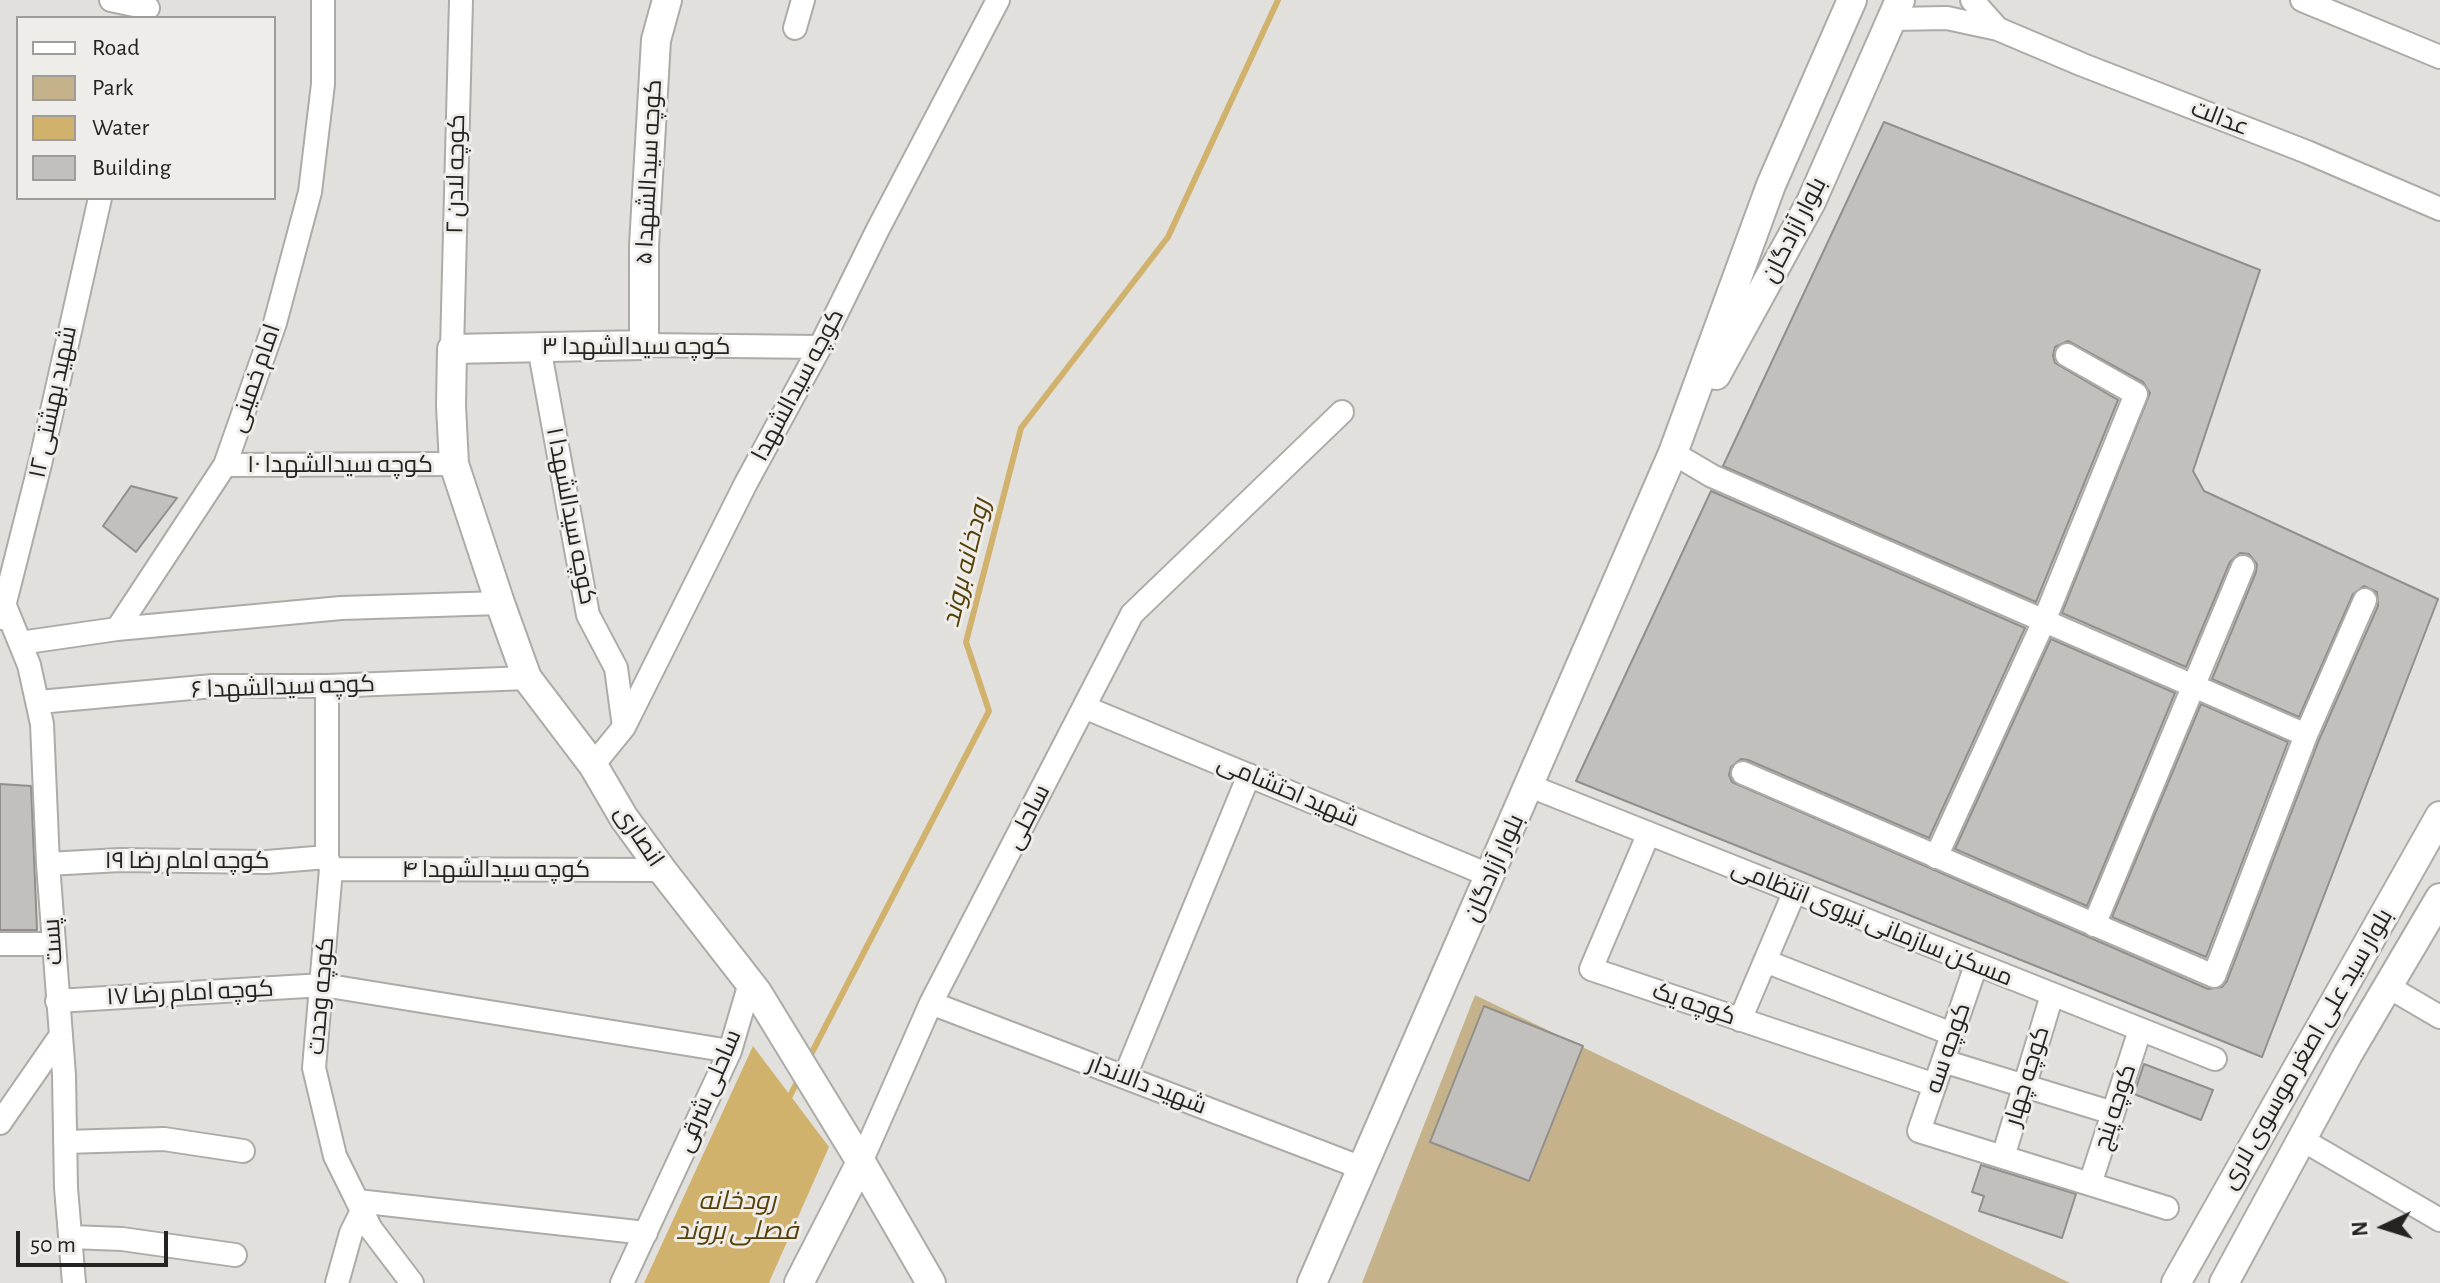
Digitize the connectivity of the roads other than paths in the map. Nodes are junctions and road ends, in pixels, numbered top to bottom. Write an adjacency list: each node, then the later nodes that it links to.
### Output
1 (111, 0): 10 (street)
2 (323, 0): 25 (street, امام خمینی)
3 (461, 0): 20 (street, کوچه لادن ۲)
4 (667, 0): 17 (main road, کوچه سیدالشهدا ۵)
5 (803, 0): 12 (street)
6 (998, 0): 19 (street, کوچه سیدالشهدا)
7 (1852, 0): 23 (main road, بلوار آزادگان)
8 (1972, 0): 13 (street)
9 (2302, 0): 14 (street)
10 (148, 9)
11 (1896, 9): 13 (street); 23 (main road, بلوار آزادگان)
12 (795, 28)
13 (1998, 29): 16 (street, عدالت)
14 (2440, 57)
15 (100, 200): 29 (street, شهید بهشتی ۱۲)
16 (2440, 209)
17 (644, 345): 18 (main road, کوچه سیدالشهدا ۳); 19 (street, کوچه سیدالشهدا ۳)
18 (539, 347): 20 (main road, کوچه سیدالشهدا ۳); 38 (street, کوچه سیدالشهدا ۱)
19 (820, 347): 38 (street, کوچه سیدالشهدا)
20 (452, 349): 24 (main road, انصاری)
21 (2067, 355): 30 (street)
22 (1342, 412): 37 (street, ساحلی)
23 (1673, 453): 30 (street); 43 (main road, بلوار آزادگان)
24 (454, 464): 25 (street, کوچه سیدالشهدا ۱۰); 28 (main road, انصاری)
25 (225, 465): 31 (street, امام خمینی)
26 (2243, 567): 35 (street)
27 (2365, 600): 39 (street)
28 (500, 603): 31 (street); 33 (main road, انصاری)
29 (2, 611): 32 (street, پست)
30 (2044, 621): 35 (street); 46 (street)
31 (117, 629): 32 (street)
32 (20, 643): 36 (street, پست)
33 (527, 678): 34 (street, کوچه سیدالشهدا ۶); 40 (main road, انصاری)
34 (327, 686): 36 (street, کوچه سیدالشهدا ۶); 47 (street, کوچه وحدت)
35 (2194, 686): 39 (street); 53 (street)
36 (39, 702): 48 (street, پست)
37 (1084, 707): 42 (street, شهید احتشامی); 63 (street, ساحلی)
38 (624, 727): 40 (street, کوچه سیدالشهدا)
39 (2306, 735): 53 (street)
40 (593, 765): 49 (main road, انصاری)
41 (1743, 773): 46 (street)
42 (1249, 775): 50 (street, شهید احتشامی); 72 (street)
43 (1530, 786): 45 (street, مسکن سازمانی نیروی انتظامی); 50 (main road, بلوار آزادگان)
44 (2440, 816): 97 (main road, بلوار سید علی اصغر موسوی لاری)
45 (1648, 835): 51 (street, مسکن سازمانی نیروی انتظامی); 65 (street, کوچه یک)
46 (1936, 857): 53 (street)
47 (329, 863): 48 (street, کوچه امام رضا ۱۹); 49 (street, کوچه سیدالشهدا ۴); 58 (street, کوچه وحدت)
48 (48, 864): 55 (street, پست)
49 (662, 870): 60 (main road, انصاری)
50 (1491, 876): 82 (main road, بلوار آزادگان)
51 (1794, 893): 56 (street); 57 (street, مسکن سازمانی نیروی انتظامی)
52 (2440, 898): 59 (main road, بلوار سید علی اصغر موسوی لاری)
53 (2094, 925)
54 (0, 944): 55 (street)
55 (53, 944): 62 (street, پست)
56 (1765, 961): 65 (street); 67 (street)
57 (1976, 965): 61 (street, مسکن سازمانی نیروی انتظامی); 67 (street, کوچه سه)
58 (323, 985): 62 (street, کوچه امام رضا ۱۷); 69 (street, کوچه امام رضا ۱۷); 84 (street, کوچه وحدت)
59 (2387, 986): 64 (street); 77 (main road, بلوار سید علی اصغر موسوی لاری)
60 (753, 988): 69 (street, ساحلی شرقی); 81 (main road, انصاری)
61 (2052, 995): 66 (street, مسکن سازمانی نیروی انتظامی); 74 (street, کوچه چهار)
62 (57, 1001): 68 (street, پست)
63 (931, 1003): 72 (street, شهید دالاندار); 81 (street, ساحلی)
64 (2440, 1017)
65 (1740, 1020): 73 (street, کوچه یک)
66 (2140, 1030): 70 (street, مسکن سازمانی نیروی انتظامی); 75 (street, کوچه پنج)
67 (1952, 1034): 71 (street, کوچه سه)
68 (59, 1038): 76 (street); 78 (street, پست)
69 (730, 1051): 87 (street, ساحلی شرقی)
70 (2215, 1059)
71 (1943, 1061): 73 (street, کوچه سه); 74 (street)
72 (1125, 1076): 82 (street, شهید دالاندار)
73 (1935, 1085): 80 (street, کوچه سه)
74 (2024, 1087): 75 (street); 80 (street, کوچه چهار)
75 (2113, 1113): 83 (street, کوچه پنج)
76 (0, 1123)
77 (2301, 1139): 86 (street); 98 (main road, بلوار سید علی اصغر موسوی لاری)
78 (65, 1142): 79 (street); 88 (street, پست)
79 (243, 1151)
80 (2003, 1157): 83 (street)
81 (861, 1162): 94 (main road, ساحلی); 95 (main road, انصاری)
82 (1362, 1168): 96 (main road, بلوار آزادگان)
83 (2090, 1184): 85 (street)
84 (360, 1206): 87 (street); 91 (street); 92 (street, کوچه وحدت)
85 (2167, 1208)
86 (2440, 1220)
87 (646, 1233): 93 (street, ساحلی شرقی)
88 (71, 1237): 89 (street); 90 (street, پست)
89 (235, 1255)
90 (74, 1283)
91 (337, 1283)
92 (412, 1283)
93 (622, 1283)
94 (799, 1283)
95 (931, 1283)
96 (1312, 1283)
97 (2176, 1283)
98 (2225, 1283)

